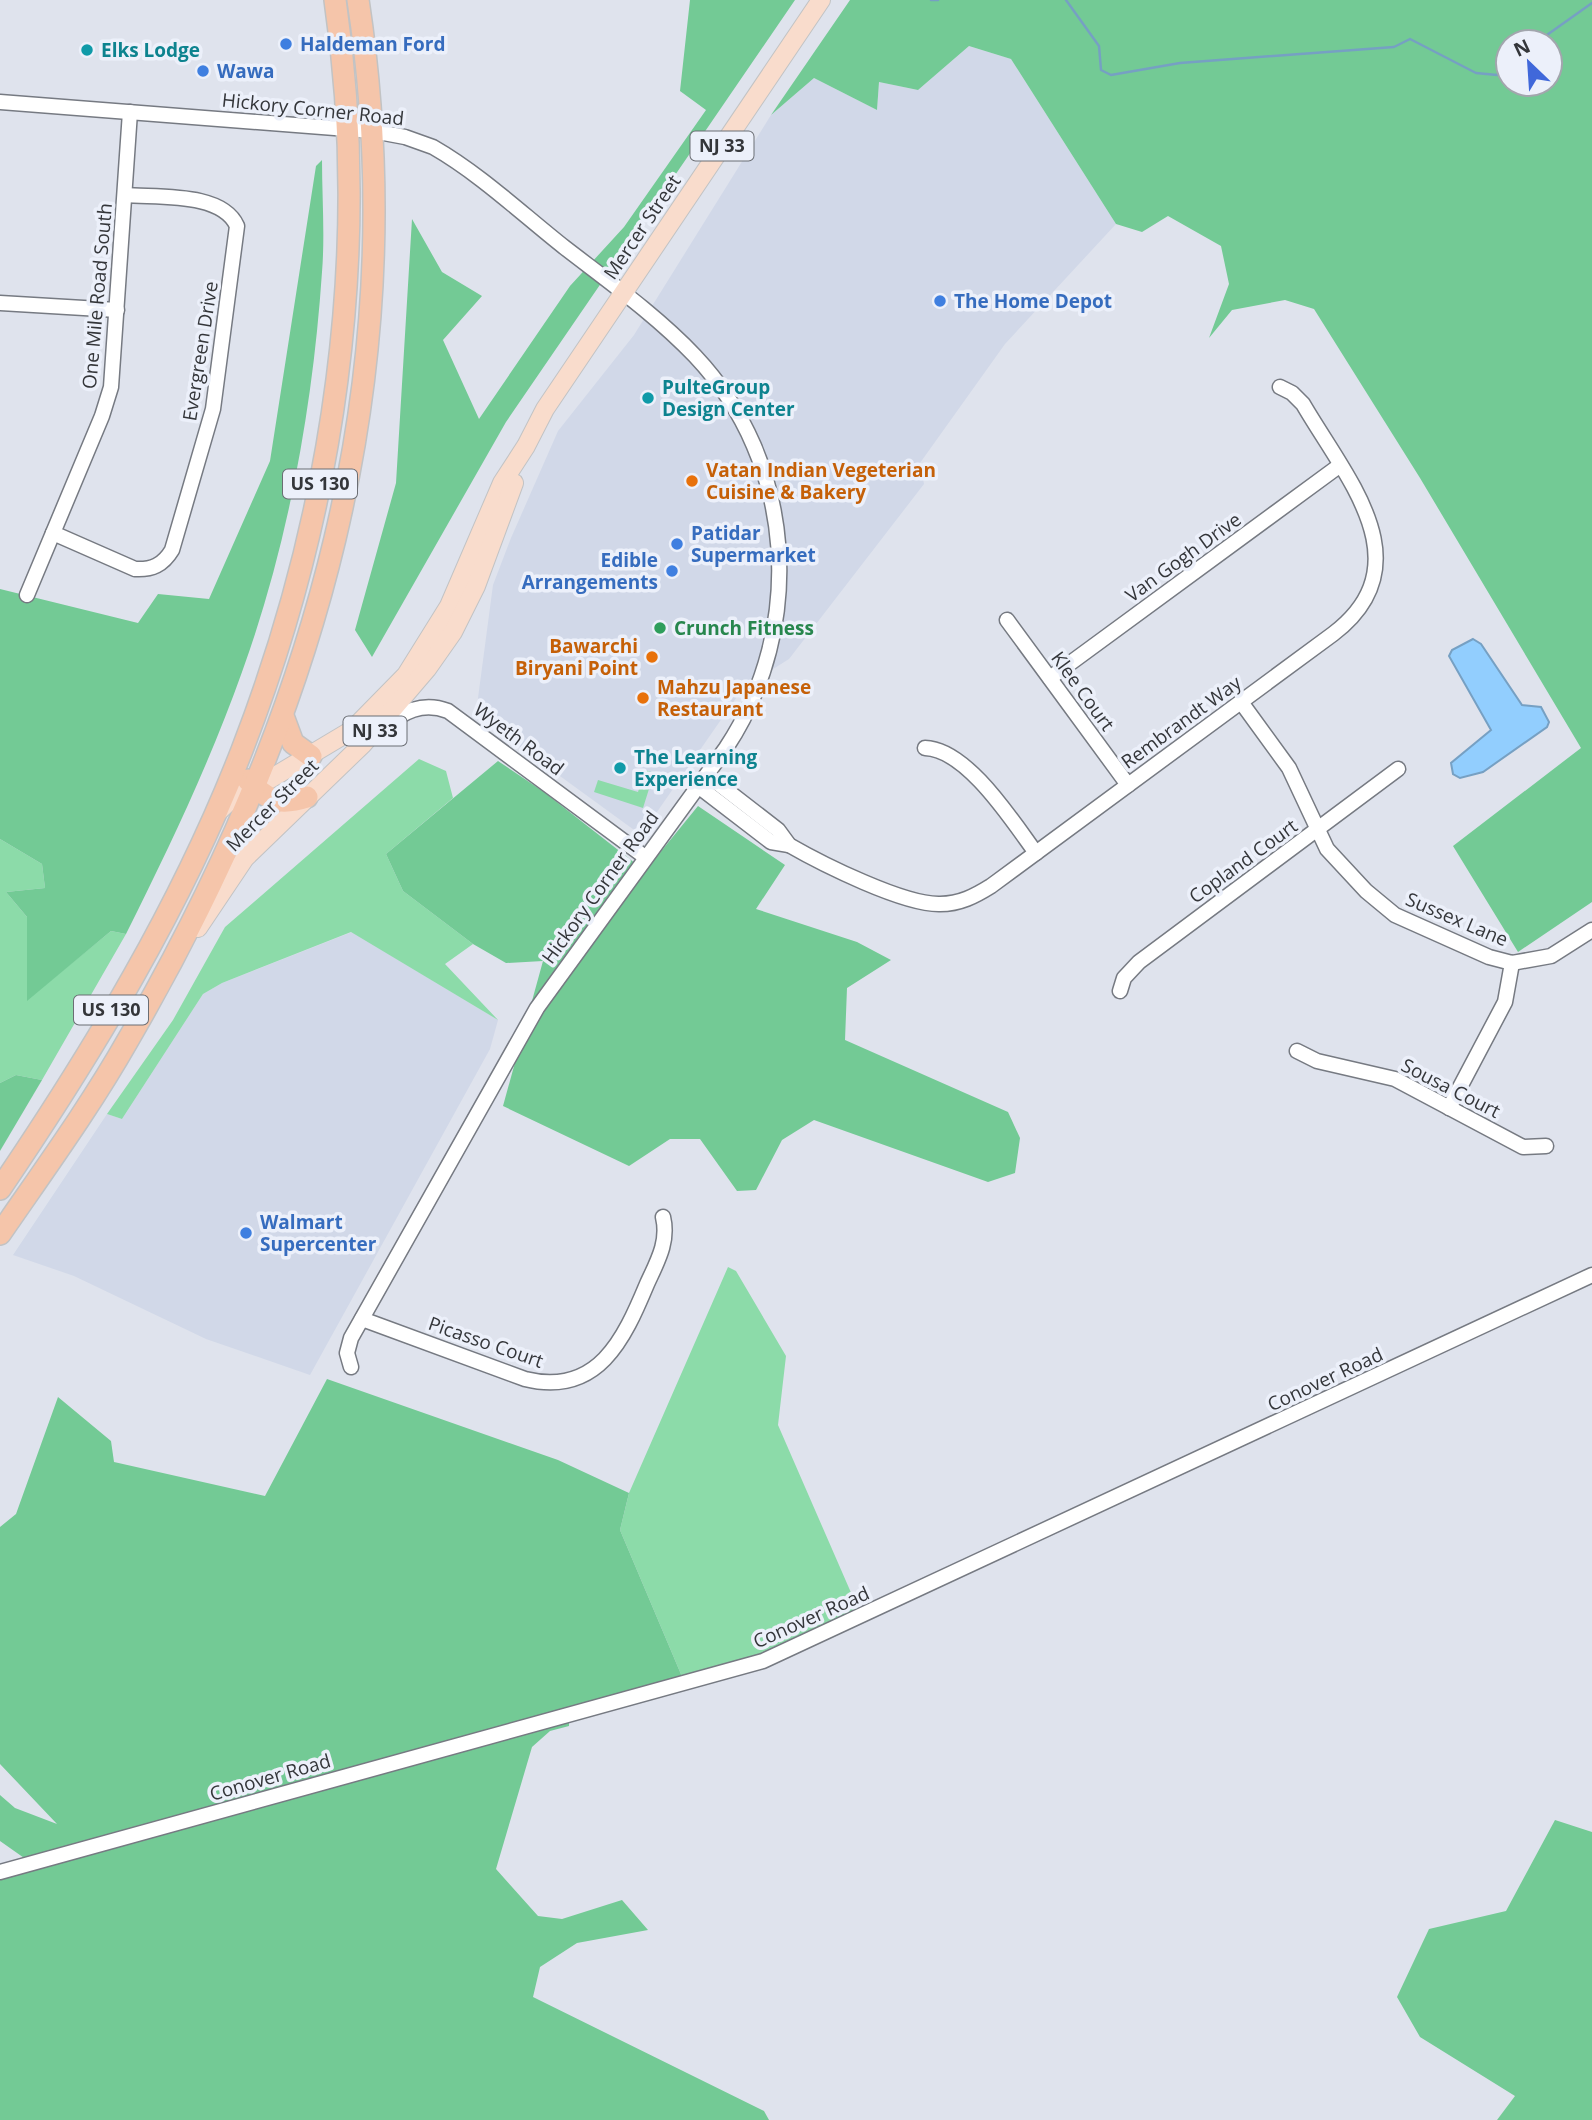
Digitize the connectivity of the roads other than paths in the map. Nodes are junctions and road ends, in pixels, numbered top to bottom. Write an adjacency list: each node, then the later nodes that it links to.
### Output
1 (335, 0): 6 (highway, US 130)
2 (358, 0): 7 (highway, US 130)
3 (821, 0): 9 (main road, Mercer Street / NJ 33)
4 (0, 102): 5 (street, Hickory Corner Road)
5 (130, 112): 6 (street, Hickory Corner Road); 8 (street, One Mile Road South)
6 (347, 129): 7 (street, Hickory Corner Road); 23 (highway, US 130)
7 (373, 131): 9 (street, Hickory Corner Road); 20 (highway, US 130)
8 (125, 195): 11 (street, One Mile Road South); 15 (street, Evergreen Drive)
9 (623, 293): 13 (main road, Mercer Street / NJ 33); 26 (street, Hickory Corner Road)
10 (0, 303): 11 (street)
11 (117, 310): 15 (street, One Mile Road South)
12 (1280, 387): 14 (street, Rembrandt Way)
13 (526, 446): 21 (main road, Mercer Street / NJ 33); 24 (main road, Mercer Street / NJ 33)
14 (1339, 466): 18 (street, Van Gogh Drive); 19 (street, Rembrandt Way)
15 (53, 533): 16 (street, One Mile Road South)
16 (27, 595)
17 (1007, 620): 18 (street, Klee Court)
18 (1050, 678): 27 (street, Klee Court)
19 (1241, 702): 27 (street, Rembrandt Way); 31 (street, Sussex Lane)
20 (283, 716): 24 (highway); 28 (highway, US 130)
21 (363, 744): 29 (main road, Mercer Street / NJ 33); 33 (street, Wyeth Road)
22 (925, 748): 32 (street)
23 (241, 753): 28 (highway); 30 (highway, US 130)
24 (311, 756): 28 (main road, Mercer Street / NJ 33)
25 (1398, 769): 31 (street, Copland Court)
26 (703, 780): 32 (street, Rembrandt Way); 33 (street, Hickory Corner Road)
27 (1128, 785): 32 (street, Rembrandt Way)
28 (255, 788): 29 (highway); 30 (main road, Mercer Street / NJ 33); 36 (highway, US 130)
29 (307, 797): 36 (main road, Mercer Street / NJ 33)
30 (209, 823): 41 (highway, US 130)
31 (1316, 832): 35 (street, Sussex Lane); 37 (street, Copland Court)
32 (1037, 853)
33 (645, 857): 45 (street, Hickory Corner Road)
34 (1592, 931): 35 (street, Sussex Lane)
35 (1512, 962): 39 (street)
36 (164, 977): 43 (highway, US 130)
37 (1120, 991)
38 (1297, 1051): 39 (street, Sousa Court)
39 (1449, 1108): 40 (street, Sousa Court)
40 (1546, 1146)
41 (0, 1189)
42 (663, 1217): 45 (street, Picasso Court)
43 (0, 1234)
44 (1592, 1276): 47 (street, Conover Road)
45 (362, 1319): 46 (street, Hickory Corner Road)
46 (351, 1367)
47 (0, 1872)

